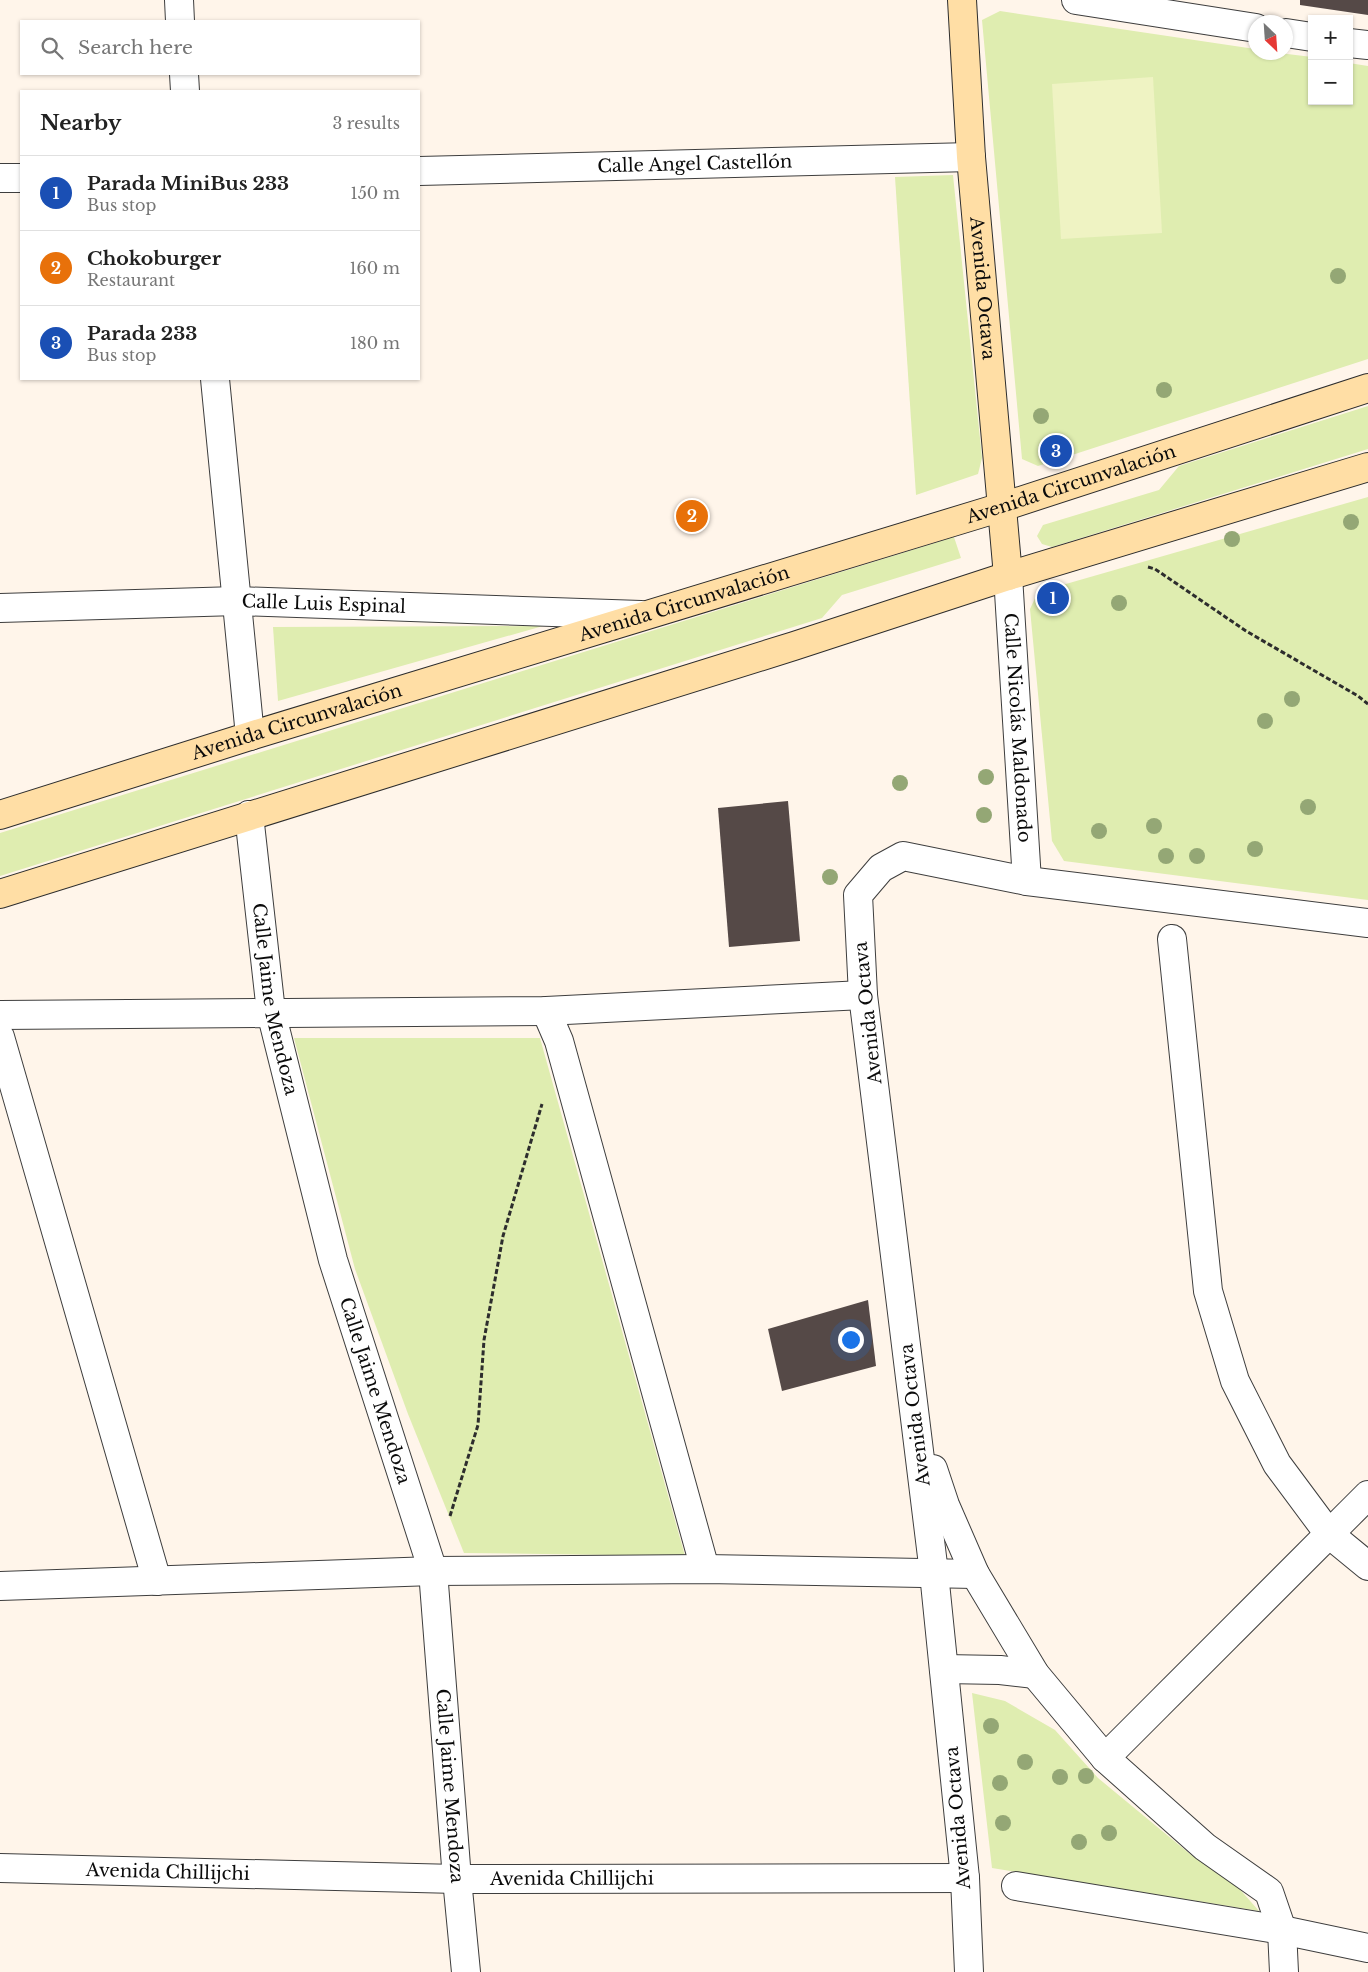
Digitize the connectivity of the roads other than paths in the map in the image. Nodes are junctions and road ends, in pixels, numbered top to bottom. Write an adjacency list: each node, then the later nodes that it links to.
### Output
1 (179, 0): 4 (street)
2 (962, 0): 12 (main road, Avenida Octava)
3 (1076, 0): 5 (street)
4 (180, 20)
5 (1248, 27)
6 (1293, 34): 7 (street)
7 (1308, 36)
8 (1353, 43): 9 (street)
9 (1368, 46)
10 (184, 75): 11 (street)
11 (185, 90)
12 (971, 157): 13 (street, Calle Angel Castellón); 19 (main road, Avenida Octava)
13 (420, 171)
14 (0, 178): 15 (street)
15 (20, 178)
16 (215, 380): 21 (street)
17 (1368, 388): 19 (main road, Avenida Circunvalación)
18 (1368, 467): 20 (main road)
19 (1002, 507): 20 (main road, Avenida Octava); 23 (main road, Avenida Circunvalación)
20 (1008, 576): 26 (main road); 27 (street, Calle Nicolás Maldonado)
21 (238, 601): 22 (street, Calle Luis Espinal); 23 (street, Calle Luis Espinal); 24 (street)
22 (0, 608)
23 (647, 615): 24 (main road, Avenida Circunvalación)
24 (250, 736): 25 (main road, Avenida Circunvalación)
25 (0, 815)
26 (249, 815): 28 (main road); 33 (street, Calle Jaime Mendoza)
27 (1027, 880): 29 (street); 31 (street, Avenida Octava)
28 (0, 894)
29 (1368, 923)
30 (1172, 939): 38 (street)
31 (864, 995): 32 (street); 36 (street, Avenida Octava)
32 (546, 1011): 33 (street); 40 (street)
33 (272, 1012): 34 (street); 41 (street, Calle Jaime Mendoza)
34 (0, 1015)
35 (0, 1037): 44 (street)
36 (915, 1418): 42 (street, Avenida Octava); 43 (street)
37 (1368, 1494): 38 (street)
38 (1329, 1534): 39 (street); 48 (street)
39 (1368, 1566)
40 (705, 1569): 41 (street); 42 (street)
41 (433, 1571): 44 (street); 51 (street, Calle Jaime Mendoza)
42 (934, 1573): 43 (street); 46 (street, Avenida Octava)
43 (975, 1574): 47 (street)
44 (157, 1581): 45 (street)
45 (0, 1586)
46 (944, 1669): 47 (street); 50 (street, Avenida Octava)
47 (1035, 1674): 48 (street)
48 (1105, 1758): 53 (street)
49 (0, 1868): 51 (street, Avenida Chillijchi)
50 (965, 1878): 51 (street, Avenida Chillijchi); 56 (street, Avenida Octava)
51 (457, 1879): 55 (street, Calle Jaime Mendoza)
52 (1016, 1886): 53 (street)
53 (1282, 1930): 54 (street); 57 (street)
54 (1368, 1948)
55 (466, 1972)
56 (970, 1972)
57 (1284, 1972)

